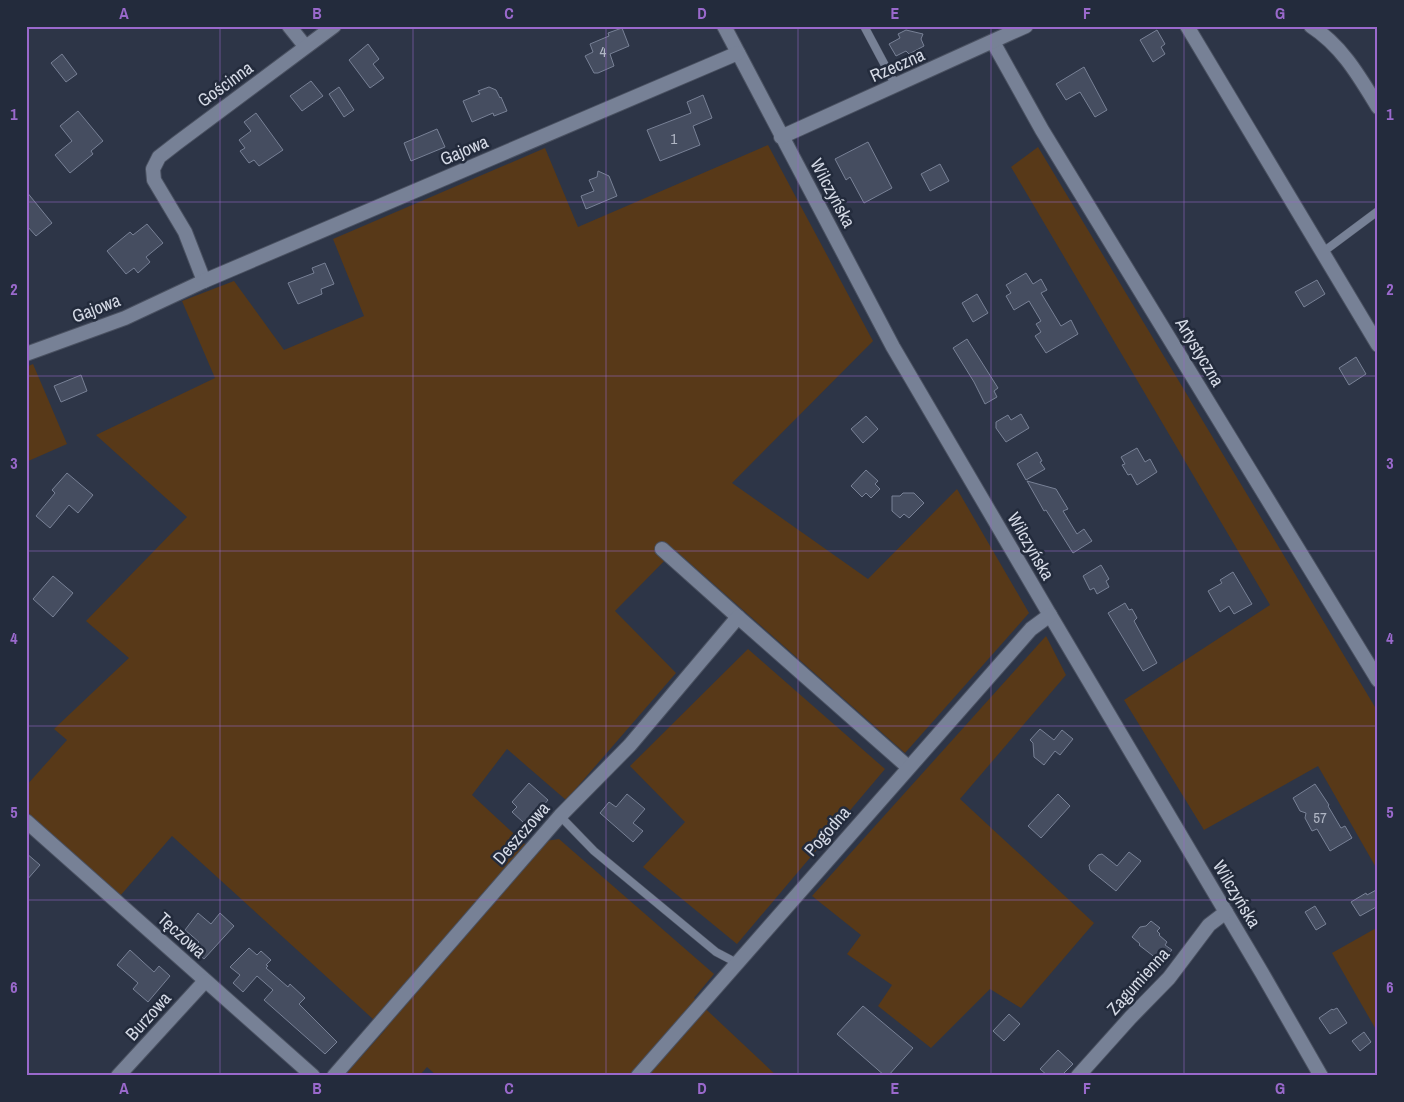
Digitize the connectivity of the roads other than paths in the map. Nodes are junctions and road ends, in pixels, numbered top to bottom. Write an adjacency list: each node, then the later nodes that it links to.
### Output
1 (289, 26): 9 (street)
2 (334, 26): 9 (street, Gościnna)
3 (724, 26): 10 (street, Wilczyńska)
4 (864, 26): 11 (lane)
5 (1026, 26): 8 (street, Rzeczna)
6 (1187, 26): 15 (street)
7 (1310, 26): 12 (street)
8 (993, 42): 11 (street, Rzeczna); 22 (street, Artystyczna)
9 (305, 46): 16 (street, Gościnna)
10 (738, 54): 13 (street, Wilczyńska); 16 (street, Gajowa)
11 (896, 86): 13 (street, Rzeczna)
12 (1378, 107)
13 (781, 137): 20 (street, Wilczyńska)
14 (1378, 211): 15 (lane)
15 (1323, 252): 17 (street)
16 (204, 281): 18 (street, Gajowa)
17 (1378, 345)
18 (26, 354)
19 (662, 548): 21 (street)
20 (1050, 615): 23 (street, Pogodna); 26 (street, Wilczyńska)
21 (738, 617): 23 (street); 24 (street, Deszczowa)
22 (1378, 680)
23 (908, 767): 27 (street, Pogodna)
24 (560, 816): 27 (lane); 31 (street, Deszczowa)
25 (26, 821): 28 (street, Tęczowa)
26 (1226, 912): 33 (street, Zagumienna); 34 (street, Wilczyńska)
27 (737, 963): 32 (street, Pogodna)
28 (205, 981): 29 (street, Burzowa); 30 (street, Tęczowa)
29 (118, 1076)
30 (313, 1076)
31 (334, 1076)
32 (638, 1076)
33 (1078, 1076)
34 (1321, 1076)

